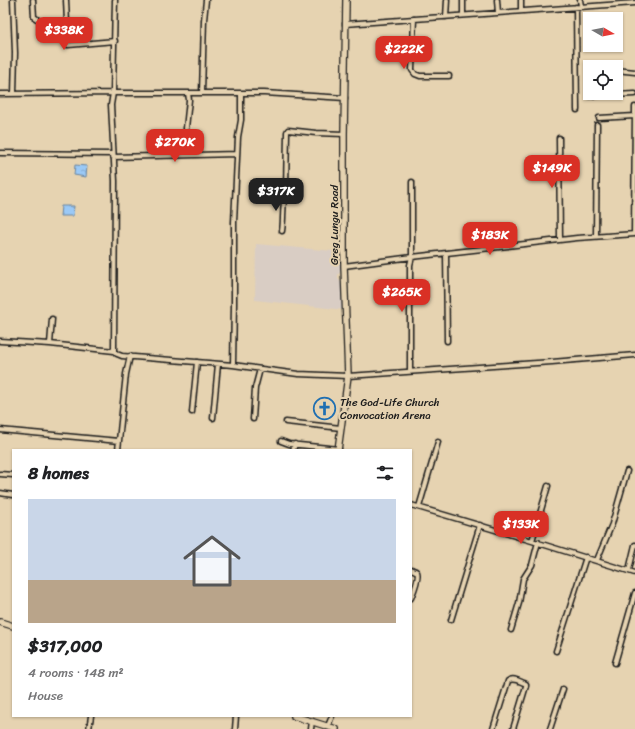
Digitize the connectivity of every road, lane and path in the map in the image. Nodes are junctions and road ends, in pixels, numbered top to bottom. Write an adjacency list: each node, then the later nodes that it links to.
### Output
1 (13, 0): 29 (street)
2 (33, 0): 18 (street)
3 (66, 0): 21 (street)
4 (115, 0): 21 (street)
5 (206, 0): 27 (street)
6 (346, 0): 20 (street, Greg Lungu Road)
7 (447, 0): 17 (street)
8 (463, 0): 16 (street)
9 (497, 0): 15 (street)
10 (521, 0): 14 (street)
11 (580, 0): 13 (street)
12 (635, 3): 13 (street)
13 (578, 7): 14 (street); 35 (street)
14 (522, 11): 15 (street)
15 (498, 13): 16 (street)
16 (463, 15): 17 (street)
17 (446, 17): 19 (street)
18 (37, 19)
19 (414, 19): 20 (street); 24 (street)
20 (345, 24): 33 (street, Greg Lungu Road)
21 (115, 41): 25 (street)
22 (623, 71): 23 (street)
23 (635, 72)
24 (449, 76)
25 (113, 93): 26 (street); 29 (street); 44 (street)
26 (188, 93): 27 (street); 43 (street)
27 (202, 93): 30 (street)
28 (0, 94): 29 (street)
29 (14, 94)
30 (241, 94): 33 (street); 42 (street)
31 (635, 94): 32 (street)
32 (623, 95)
33 (345, 98): 39 (street, Greg Lungu Road)
34 (635, 107): 36 (street)
35 (577, 110)
36 (635, 116): 37 (street); 47 (street)
37 (599, 118)
38 (597, 125): 48 (street)
39 (344, 134): 46 (street); 52 (street, Greg Lungu Road)
40 (559, 138): 49 (street)
41 (0, 153): 44 (street)
42 (237, 154): 43 (street); 62 (street)
43 (188, 155): 44 (street)
44 (113, 156): 57 (street)
45 (412, 182): 51 (street)
46 (282, 231)
47 (635, 234): 48 (street)
48 (596, 236): 49 (street)
49 (560, 240): 50 (street)
50 (446, 253): 51 (street); 55 (street)
51 (412, 257): 52 (street); 64 (street)
52 (344, 266): 65 (street, Greg Lungu Road)
53 (52, 319): 56 (street)
54 (0, 341): 56 (street)
55 (447, 341)
56 (50, 344): 57 (street)
57 (114, 351): 59 (street)
58 (635, 355): 64 (street)
59 (130, 356): 60 (street); 72 (street)
60 (197, 362): 61 (street); 66 (street)
61 (218, 364): 62 (street); 67 (street)
62 (233, 365): 63 (street)
63 (260, 369): 65 (street); 68 (street)
64 (410, 371): 65 (street)
65 (348, 376): 70 (street, Greg Lungu Road)
66 (192, 412)
67 (213, 418)
68 (253, 419)
69 (286, 422): 70 (street)
70 (341, 428): 79 (street, Greg Lungu Road)
71 (0, 430): 72 (street)
72 (119, 441): 76 (street)
73 (281, 441): 75 (street)
74 (438, 442): 87 (street)
75 (295, 444): 77 (street); 78 (street)
76 (118, 449)
77 (292, 449)
78 (331, 449)
79 (338, 449)
80 (627, 471): 93 (street)
81 (0, 474): 82 (street)
82 (12, 475)
83 (548, 486): 89 (street)
84 (0, 493): 85 (street)
85 (12, 494)
86 (412, 505): 87 (street)
87 (419, 507): 88 (street)
88 (480, 525): 89 (street); 99 (street)
89 (532, 540): 90 (street)
90 (538, 542): 92 (street); 102 (street)
91 (635, 545): 95 (street)
92 (586, 557): 93 (street); 103 (street)
93 (596, 560): 95 (street)
94 (412, 570): 98 (street)
95 (629, 570): 96 (street)
96 (635, 572)
97 (635, 593): 104 (street)
98 (412, 595)
99 (451, 620)
100 (0, 622): 101 (street)
101 (12, 626)
102 (511, 630)
103 (556, 651)
104 (615, 663)
105 (563, 689): 118 (street)
106 (90, 717): 112 (street)
107 (236, 717): 113 (street)
108 (300, 717): 110 (street)
109 (332, 717): 111 (street)
110 (312, 719): 111 (street); 114 (street)
111 (328, 726): 115 (street)
112 (89, 729)
113 (235, 729)
114 (311, 729)
115 (336, 729)
116 (493, 729): 117 (street)
117 (513, 729)
118 (550, 729)

